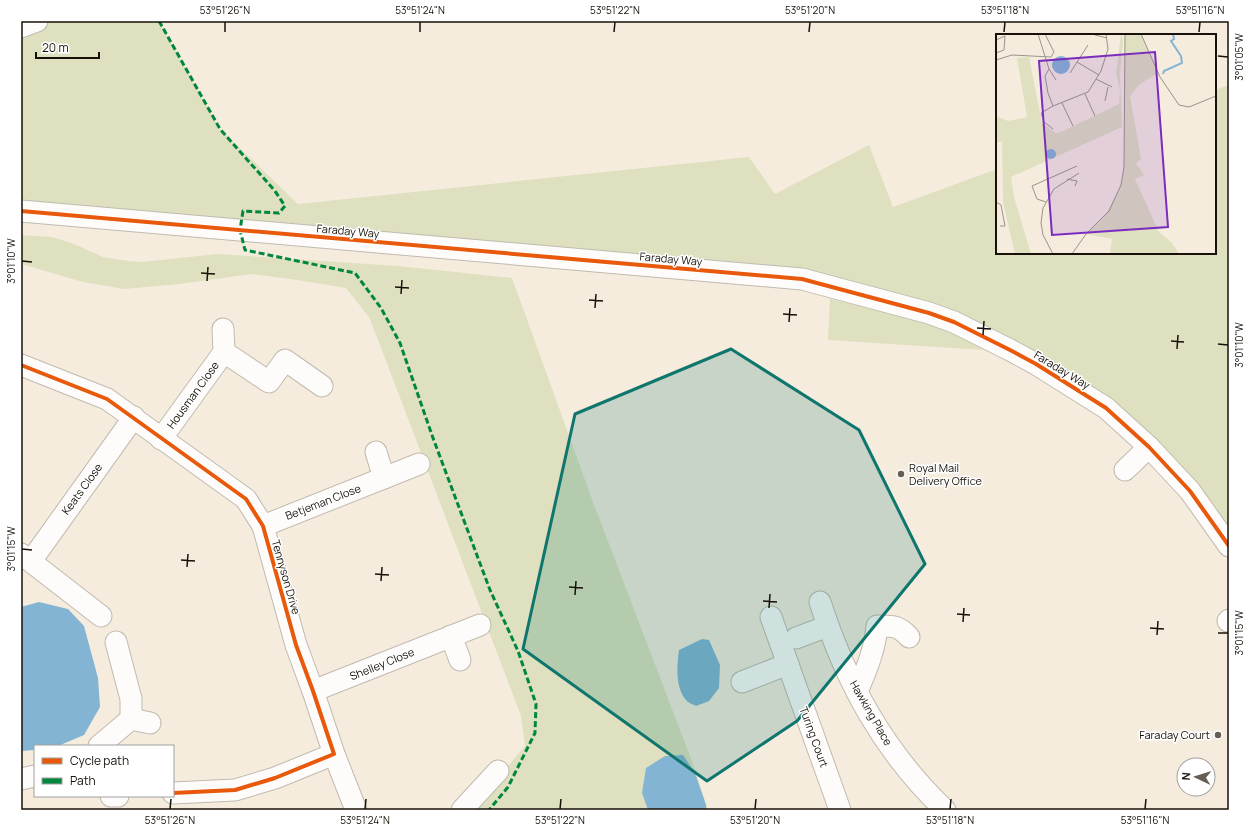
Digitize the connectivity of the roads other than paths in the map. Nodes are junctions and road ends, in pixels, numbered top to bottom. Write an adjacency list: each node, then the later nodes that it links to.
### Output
1 (37, 21): 2 (street)
2 (21, 27)
3 (21, 211): 10 (street, Faraday Way)
4 (223, 329): 5 (street, Housman Close)
5 (224, 352): 7 (street, Housman Close); 9 (street, Housman Close)
6 (21, 365): 8 (street, Tennyson Drive)
7 (322, 386)
8 (134, 417): 9 (street, Tennyson Drive); 17 (street, Keats Close)
9 (161, 439): 15 (street, Tennyson Drive)
10 (1149, 447): 13 (street); 16 (street, Faraday Way)
11 (376, 452): 14 (street)
12 (419, 464): 14 (street, Betjeman Close)
13 (1125, 470)
14 (384, 478): 15 (street, Betjeman Close)
15 (262, 526): 30 (street, Tennyson Drive)
16 (1229, 546)
17 (26, 558): 19 (street, Keats Close)
18 (820, 602): 22 (street, Hawking Place)
19 (101, 616)
20 (771, 617): 28 (street, Turing Court)
21 (480, 625): 23 (street, Shelley Close)
22 (828, 626): 25 (street); 31 (street, Hawking Place)
23 (451, 636): 27 (street); 30 (street, Shelley Close)
24 (909, 637): 31 (street)
25 (796, 638)
26 (116, 642): 32 (street)
27 (460, 660)
28 (788, 664): 29 (street); 40 (street, Turing Court)
29 (742, 682)
30 (313, 691): 33 (street, Tennyson Drive)
31 (857, 692): 41 (street, Hawking Place)
32 (101, 745)
33 (334, 754): 37 (street); 38 (street, Tennyson Drive)
34 (498, 771): 39 (street)
35 (34, 776): 36 (street)
36 (21, 779)
37 (174, 793)
38 (356, 810)
39 (462, 810)
40 (840, 810)
41 (944, 810)

